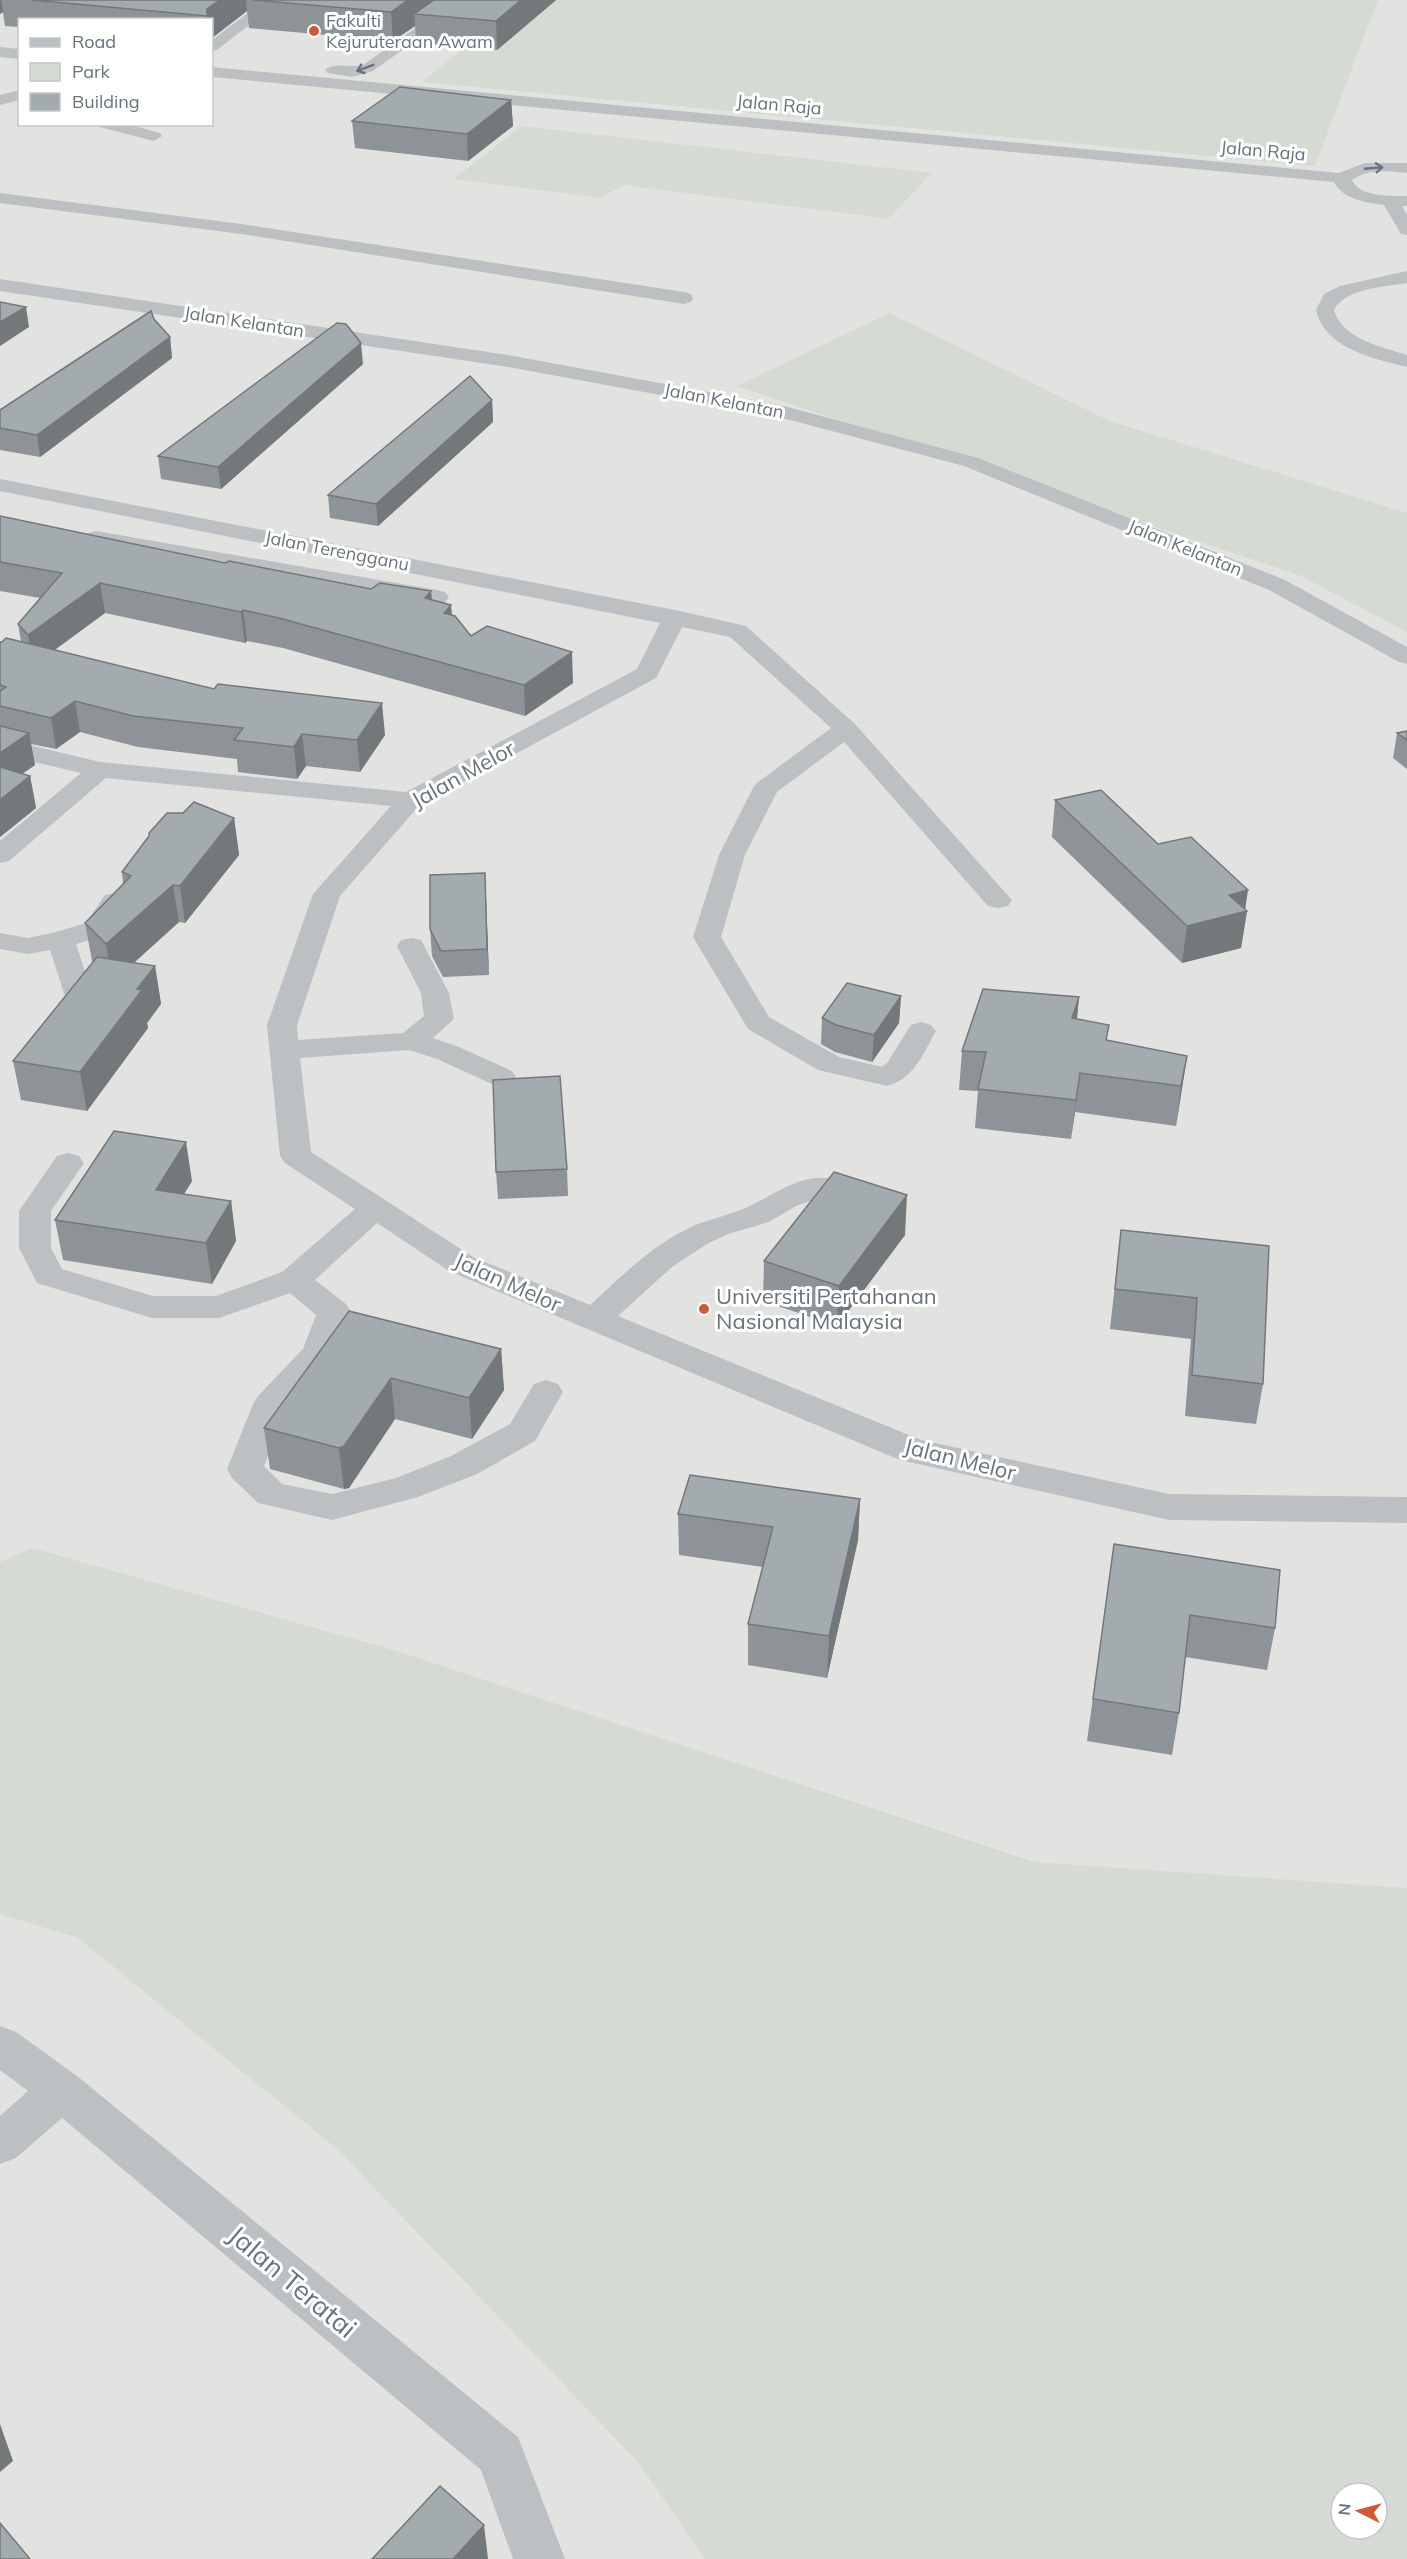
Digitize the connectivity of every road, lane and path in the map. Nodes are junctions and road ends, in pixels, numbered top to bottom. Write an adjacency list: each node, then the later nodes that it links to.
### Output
1 (465, 0): 9 (street, one-way to 9)
2 (252, 1): 3 (street)
3 (272, 1): 5 (street)
4 (220, 25): 5 (street)
5 (238, 27): 6 (street)
6 (213, 46)
7 (0, 52): 8 (street)
8 (18, 54)
9 (213, 60)
10 (213, 72): 16 (street, Jalan Raja)
11 (18, 96): 12 (street)
12 (0, 100)
13 (113, 126): 14 (street)
14 (154, 136)
15 (1407, 168): 16 (street, one-way to 15)
16 (1343, 178): 18 (street)
17 (0, 198): 19 (street)
18 (1399, 201): 20 (street)
19 (161, 219): 21 (street); 24 (street)
20 (1407, 230)
21 (141, 233)
22 (1407, 277): 27 (street)
23 (0, 285): 25 (street, Jalan Kelantan)
24 (684, 298)
25 (204, 315): 26 (street); 32 (street, Jalan Kelantan)
26 (178, 333)
27 (1407, 361)
28 (0, 485): 31 (street, Jalan Terengganu)
29 (71, 533): 30 (street)
30 (437, 597)
31 (675, 617): 33 (street, Jalan Terengganu); 36 (street, Jalan Melor)
32 (1407, 657)
33 (846, 729): 39 (street, Jalan Terengganu); 44 (street)
34 (0, 746): 35 (street)
35 (100, 770): 36 (street); 37 (street)
36 (410, 800): 46 (street, Jalan Melor)
37 (0, 855)
38 (132, 881): 40 (street)
39 (998, 900)
40 (61, 940): 41 (street); 43 (street)
41 (0, 941)
42 (411, 946): 45 (street)
43 (78, 993)
44 (921, 1031)
45 (411, 1041): 46 (street); 47 (street)
46 (285, 1050): 50 (street, Jalan Melor)
47 (501, 1077)
48 (68, 1163): 51 (street)
49 (821, 1186): 52 (street)
50 (375, 1208): 51 (street); 52 (street, Jalan Melor)
51 (294, 1280): 53 (street)
52 (595, 1319): 54 (street, Jalan Melor)
53 (546, 1392)
54 (1407, 1510)
55 (0, 2045): 56 (street, Jalan Teratai)
56 (61, 2090): 57 (street); 58 (street, Jalan Teratai)
57 (0, 2144)
58 (539, 2559)

